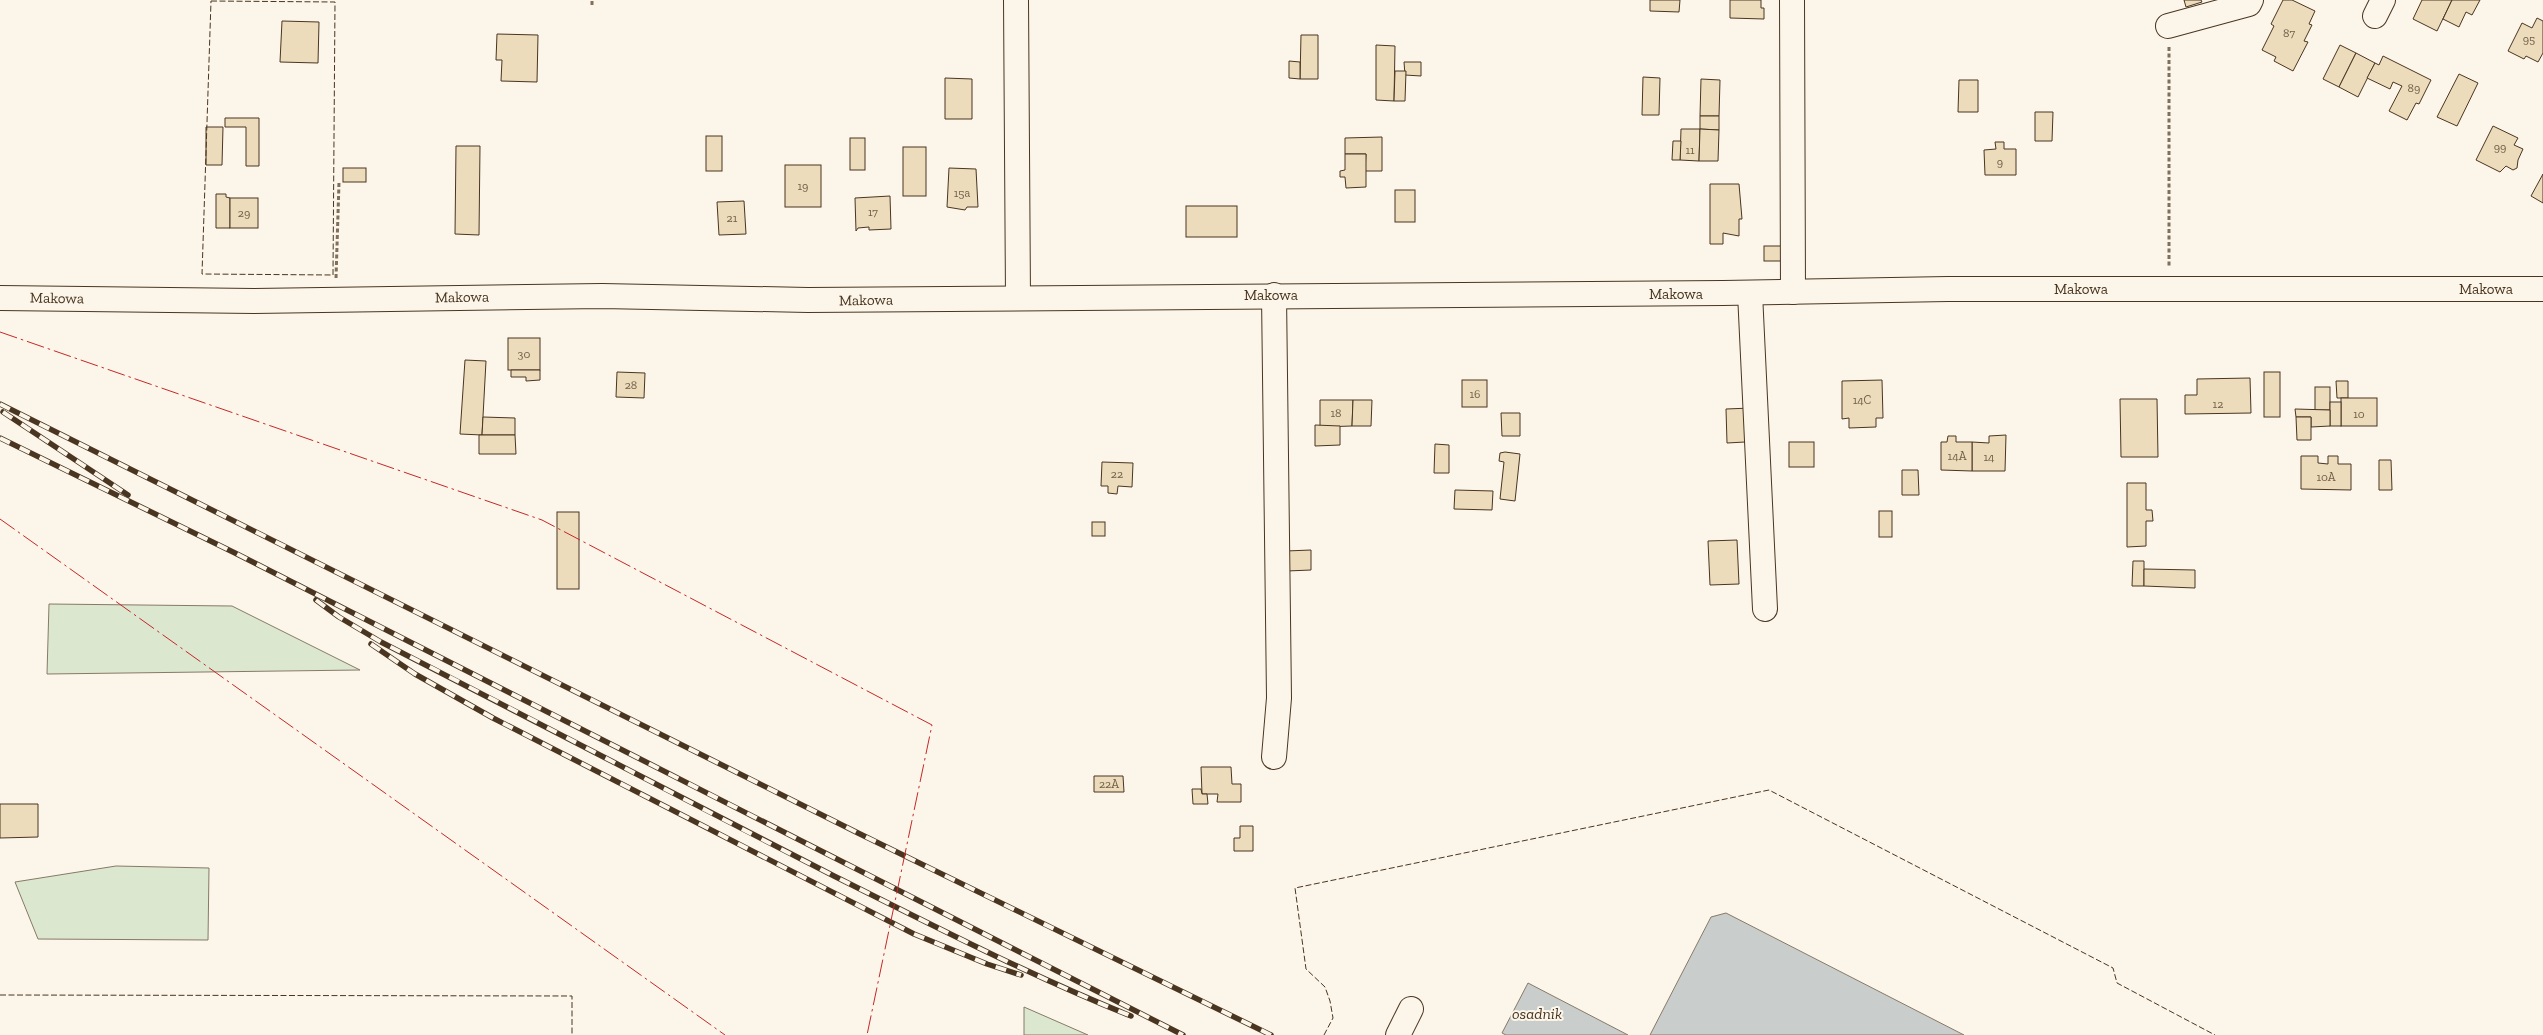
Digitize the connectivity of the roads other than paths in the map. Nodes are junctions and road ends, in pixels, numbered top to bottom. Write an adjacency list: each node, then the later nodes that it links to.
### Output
1 (1016, 0): 10 (street)
2 (1792, 0): 6 (street)
3 (2251, 0): 4 (street)
4 (2168, 26)
5 (2543, 290): 6 (street, Makowa)
6 (1793, 292): 7 (street, Makowa)
7 (1750, 293): 8 (street, Makowa); 11 (street)
8 (1274, 295): 10 (street, Makowa); 12 (street)
9 (0, 298): 10 (street, Makowa)
10 (1018, 298)
11 (1765, 609)
12 (1274, 757)
13 (1411, 1008): 14 (street)
14 (1398, 1035)

